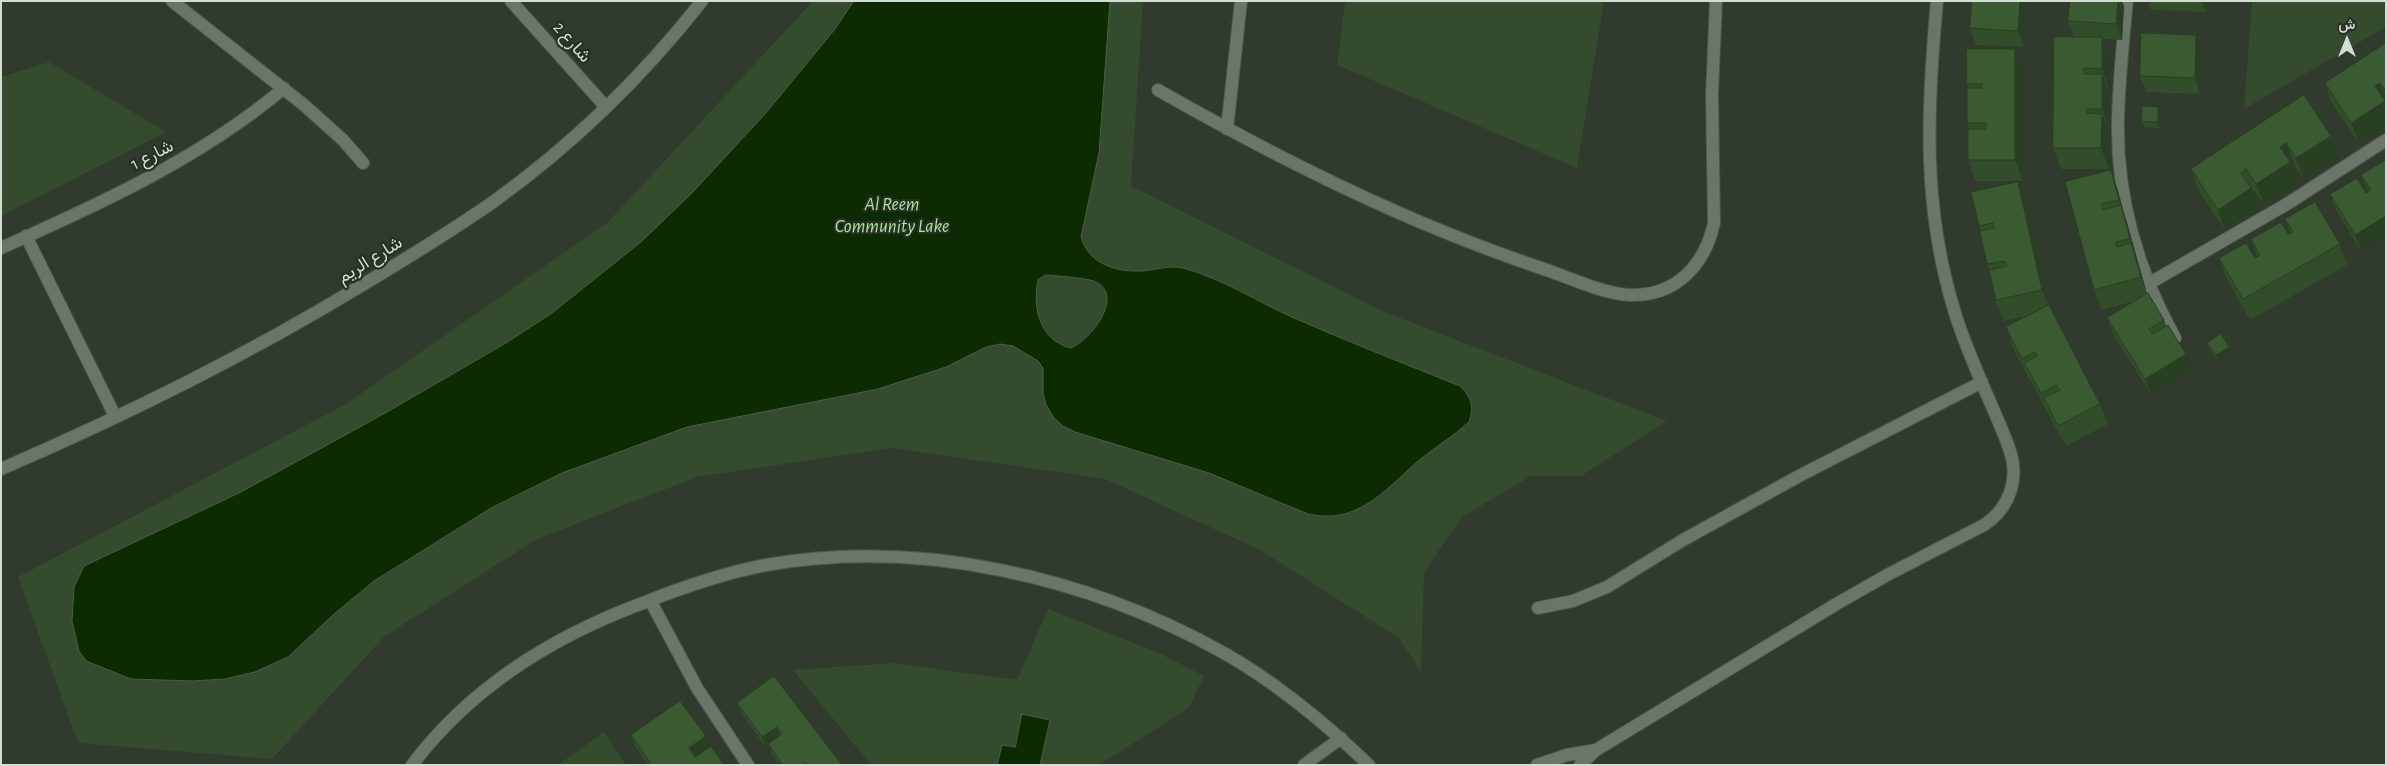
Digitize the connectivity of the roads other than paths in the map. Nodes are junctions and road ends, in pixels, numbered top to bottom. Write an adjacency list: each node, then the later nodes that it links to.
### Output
1 (172, 1): 8 (street)
2 (511, 1): 10 (street, شارع 2)
3 (702, 1): 10 (street, شارع الريم)
4 (1241, 1): 11 (street)
5 (1716, 1): 11 (street)
6 (1937, 1): 18 (street)
7 (2127, 1): 16 (street)
8 (284, 88): 13 (street); 14 (street, شارع 1)
9 (1158, 90): 11 (street)
10 (604, 106): 19 (street, شارع الريم)
11 (1226, 129)
12 (2386, 140): 16 (street)
13 (363, 163)
14 (26, 236): 15 (street, شارع 1); 19 (street)
15 (1, 248)
16 (2148, 284): 17 (street)
17 (2183, 352)
18 (1982, 382): 22 (street); 24 (street)
19 (115, 416): 20 (street, شارع الريم)
20 (1, 468)
21 (650, 600): 23 (street); 25 (street); 26 (street)
22 (1538, 608)
23 (1341, 738): 27 (street); 28 (street)
24 (1596, 750): 29 (street); 30 (street)
25 (412, 765)
26 (748, 765)
27 (1304, 765)
28 (1369, 765)
29 (1537, 765)
30 (1580, 765)

